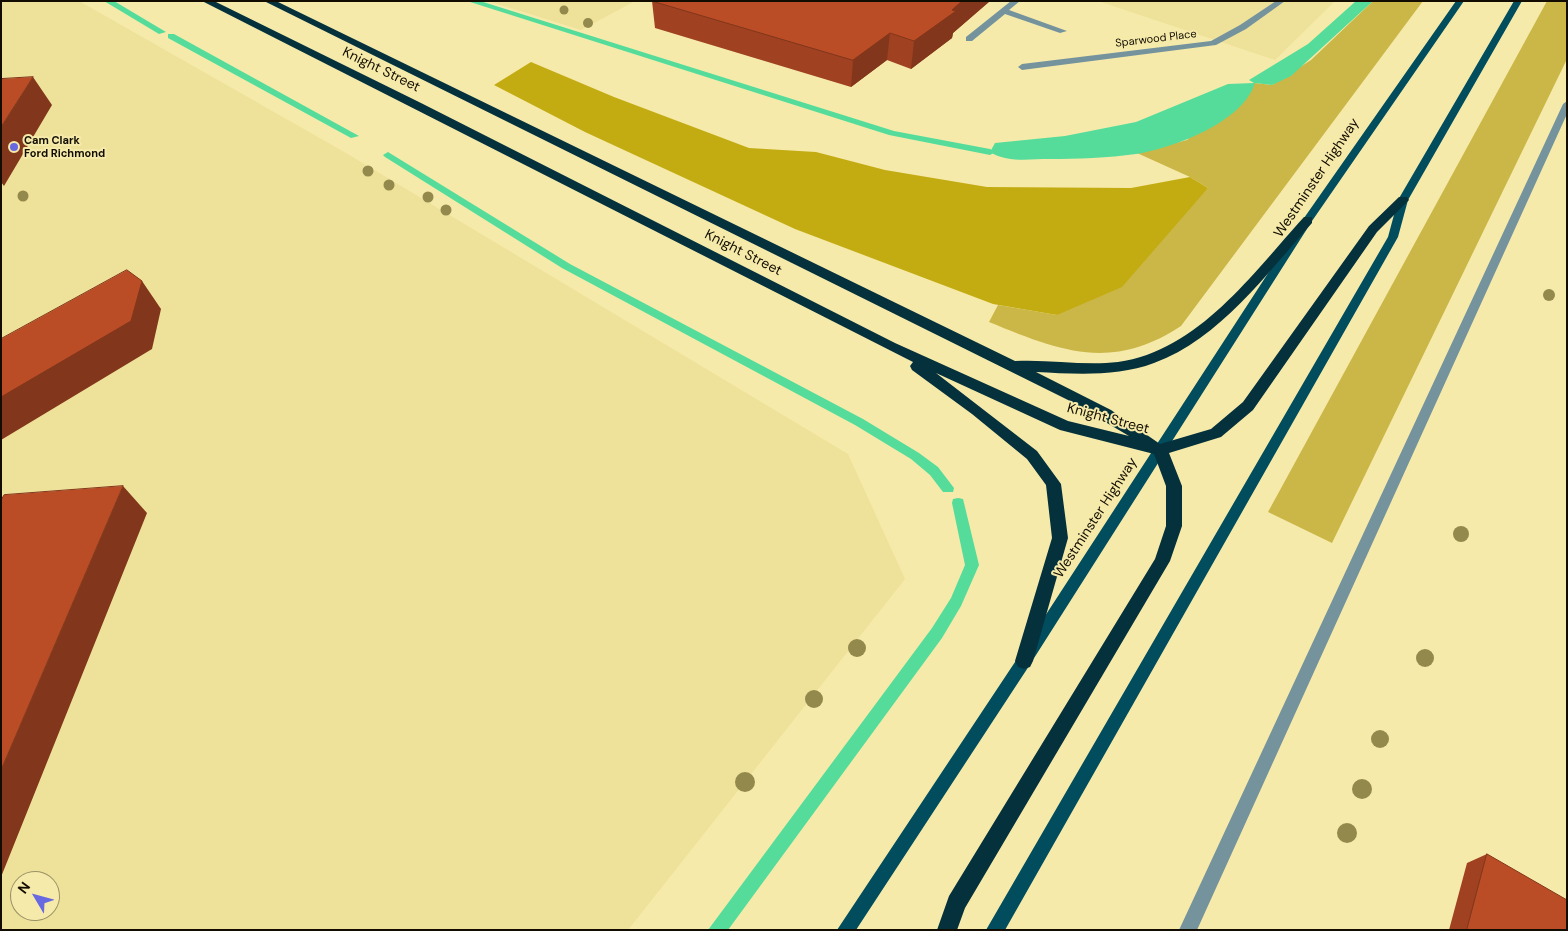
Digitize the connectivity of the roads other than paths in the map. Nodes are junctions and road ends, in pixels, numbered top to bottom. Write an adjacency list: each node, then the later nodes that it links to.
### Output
1 (206, 1): 14 (highway, Knight Street)
2 (268, 1): 15 (highway, Knight Street)
3 (1016, 1): 7 (street)
4 (1281, 1): 10 (street, Sparwood Place)
5 (1460, 1): 13 (main road, Westminster Highway)
6 (1518, 1): 12 (main road)
7 (1003, 11): 8 (street); 9 (street)
8 (1063, 31)
9 (969, 39)
10 (1022, 68)
11 (1567, 104): 21 (street)
12 (1403, 200): 16 (highway); 20 (main road)
13 (1308, 220): 15 (highway); 16 (main road, Westminster Highway)
14 (890, 346): 16 (highway, Knight Street); 17 (highway)
15 (1010, 366): 16 (highway, Knight Street)
16 (1160, 450): 17 (main road, Westminster Highway); 19 (highway)
17 (1024, 661): 18 (main road, Westminster Highway)
18 (846, 930)
19 (946, 930)
20 (995, 930)
21 (1188, 930)

